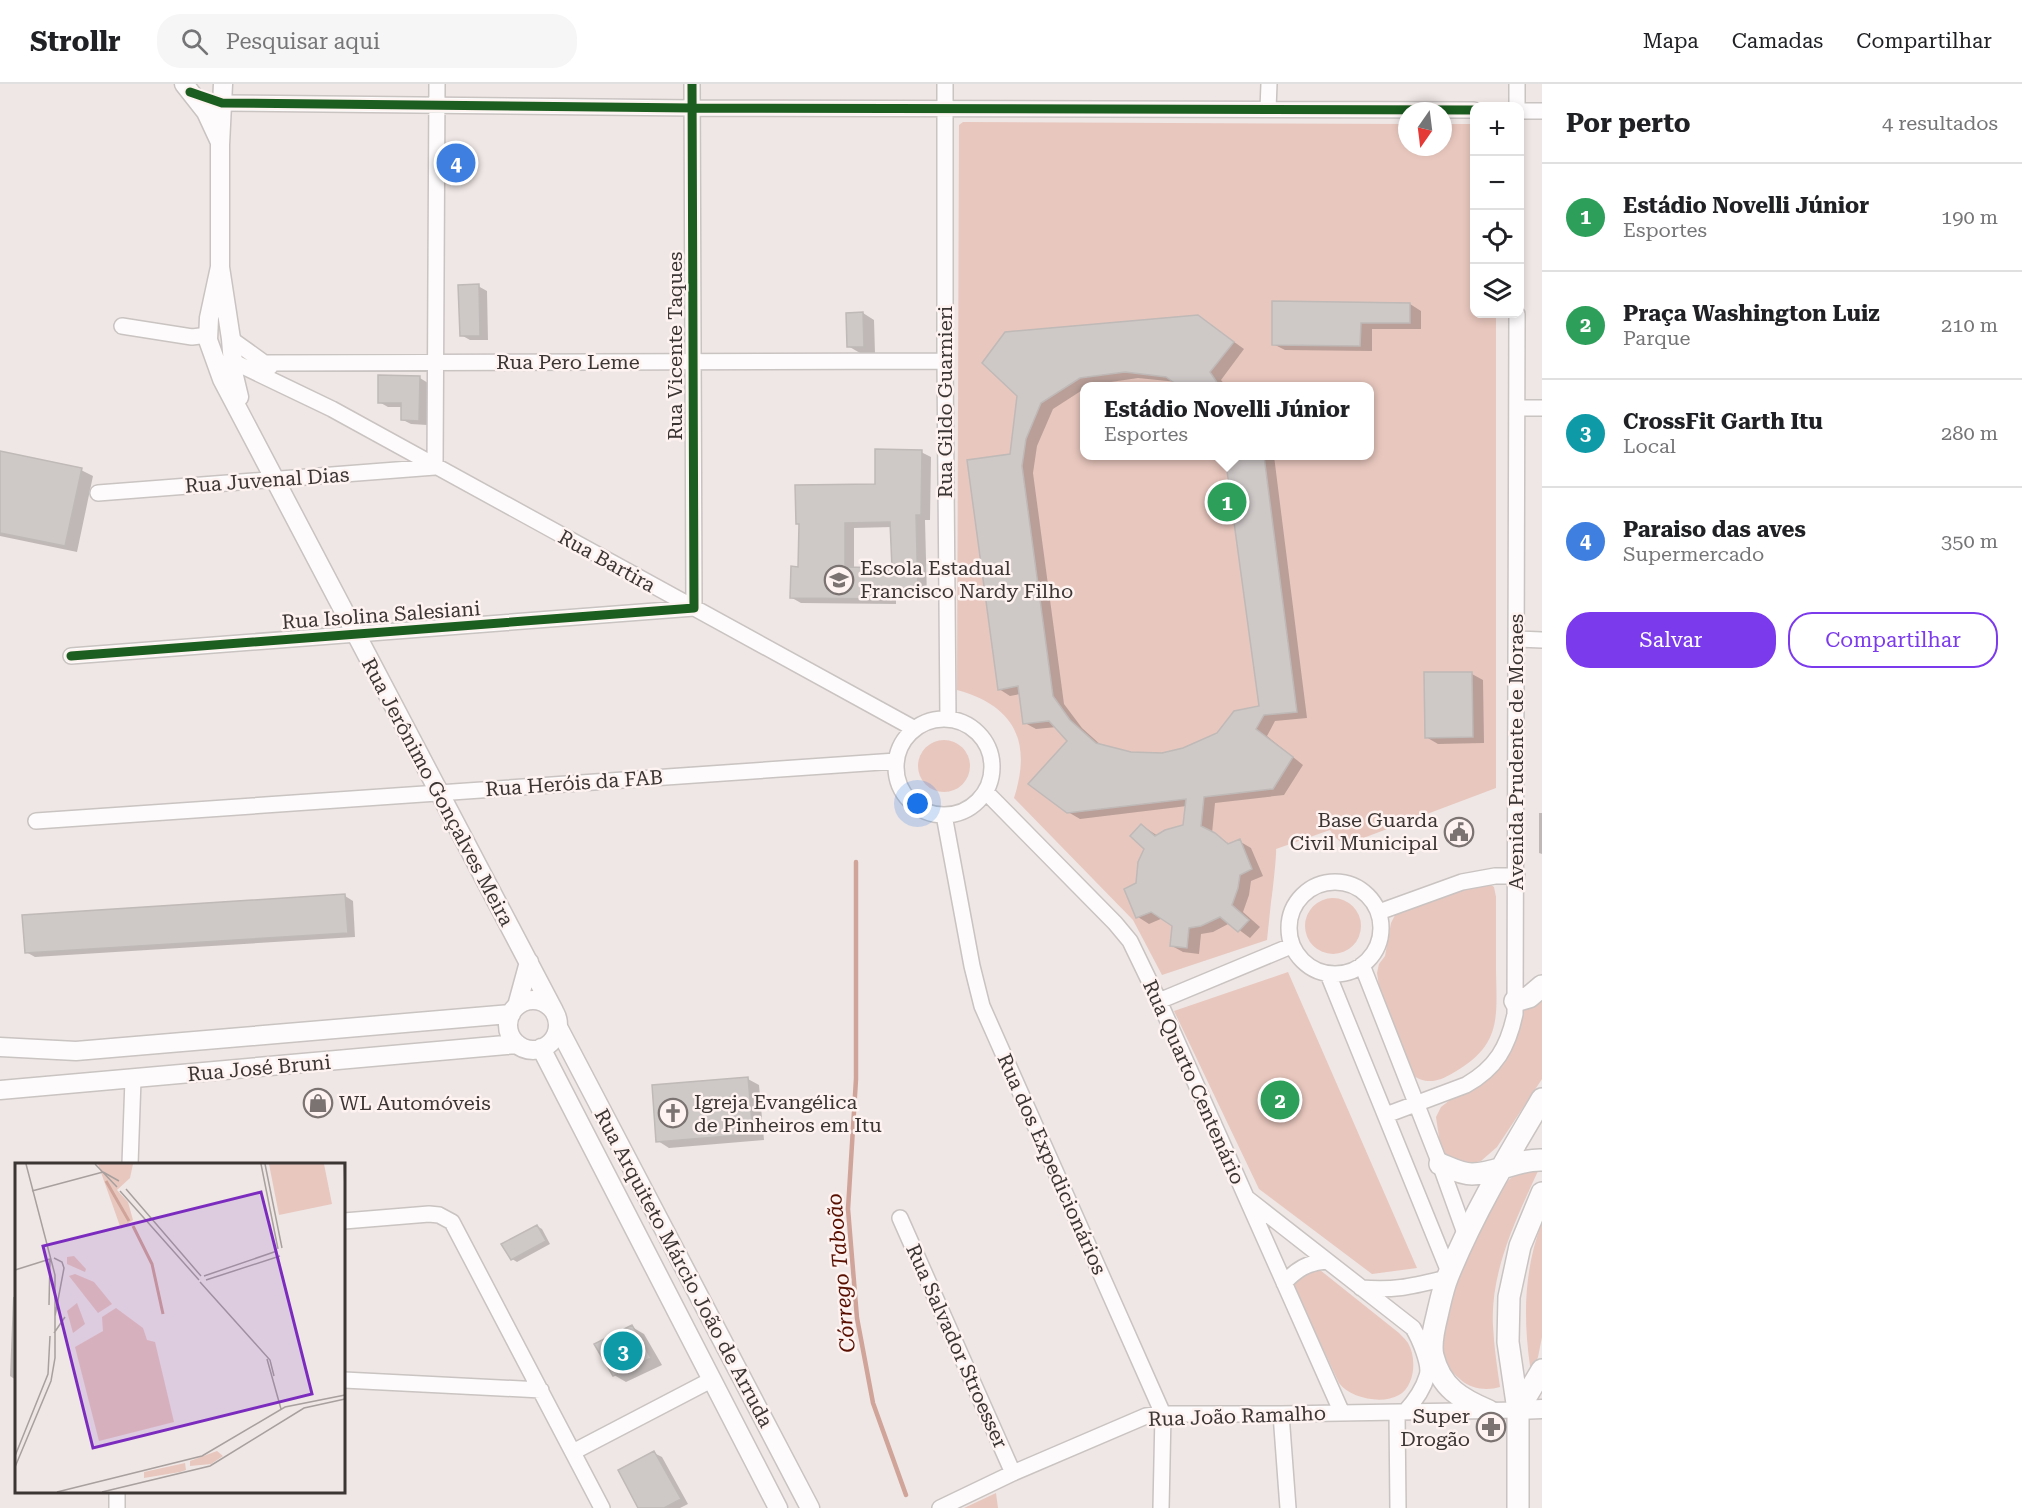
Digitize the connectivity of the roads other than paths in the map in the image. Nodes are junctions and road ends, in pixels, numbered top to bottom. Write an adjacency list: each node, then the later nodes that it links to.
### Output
1 (223, 84): 9 (street, Rua Jerônimo Gonçalves Meira)
2 (437, 84): 10 (street)
3 (692, 84): 11 (street, Rua Vicente Taques)
4 (945, 84): 12 (street, Rua Gildo Guarnieri)
5 (1269, 84): 13 (street)
6 (1517, 84): 8 (street)
7 (187, 88): 9 (street); 17 (street, Rua Jerônimo Gonçalves Meira)
8 (1517, 102)
9 (222, 103): 10 (street); 17 (street, Rua Jerônimo Gonçalves Meira)
10 (437, 106): 11 (street); 25 (street)
11 (692, 108): 12 (street); 26 (street, Rua Vicente Taques)
12 (945, 109): 13 (street); 24 (street, Rua Gildo Guarnieri)
13 (1268, 109): 14 (street)
14 (1470, 110)
15 (1524, 111): 16 (street)
16 (1542, 111)
17 (220, 145): 18 (street, Rua Jerônimo Gonçalves Meira)
18 (220, 267): 21 (street, Rua Jerônimo Gonçalves Meira); 22 (street, Rua Jerônimo Gonçalves Meira)
19 (1517, 318): 28 (street, Avenida Prudente de Moraes)
20 (123, 326): 22 (street)
21 (231, 339): 22 (street); 23 (street, Rua Jerônimo Gonçalves Meira); 27 (street, Rua Bartira)
22 (203, 340): 23 (street); 31 (street, Rua Jerônimo Gonçalves Meira)
23 (232, 361): 30 (street, Rua Bartira); 31 (street, Rua Jerônimo Gonçalves Meira)
24 (945, 361): 26 (street, Rua Pero Leme); 40 (street, Rua Gildo Guarnieri)
25 (435, 362): 26 (street, Rua Pero Leme); 27 (street, Rua Pero Leme); 32 (street)
26 (693, 362): 35 (street, Rua Vicente Taques)
27 (264, 363): 30 (street, Rua Bartira)
28 (1517, 408): 29 (street); 37 (street, Avenida Prudente de Moraes)
29 (1542, 408)
30 (332, 409): 32 (street, Rua Bartira)
31 (248, 431): 33 (street, Rua Jerônimo Gonçalves Meira)
32 (435, 467): 33 (street, Rua Juvenal Dias); 35 (street, Rua Bartira)
33 (273, 479): 34 (street, Rua Juvenal Dias); 36 (street, Rua Jerônimo Gonçalves Meira)
34 (98, 493)
35 (694, 608): 36 (street, Rua Isolina Salesiani); 41 (street, Rua Bartira)
36 (355, 635): 39 (street, Rua Isolina Salesiani); 44 (street, Rua Jerônimo Gonçalves Meira)
37 (1516, 639): 38 (street); 47 (street, Avenida Prudente de Moraes)
38 (1542, 640)
39 (71, 656)
40 (948, 719): 41 (street); 43 (street)
41 (915, 729): 42 (street)
42 (896, 761): 44 (street, Rua Heróis da FAB); 45 (street)
43 (986, 792): 45 (street); 54 (street, Rua Quarto Centenário)
44 (438, 793): 46 (street, Rua Heróis da FAB); 50 (street, Rua Jerônimo Gonçalves Meira)
45 (944, 815): 88 (street, Rua dos Expedicionários)
46 (36, 821)
47 (1517, 876): 48 (street); 55 (street, Avenida Prudente de Moraes)
48 (1379, 912): 49 (street); 51 (street)
49 (1291, 946): 52 (street); 54 (street)
50 (529, 962): 56 (street); 57 (street, Rua Jerônimo Gonçalves Meira)
51 (1362, 965): 52 (street); 64 (street)
52 (1328, 974): 65 (street)
53 (1542, 986): 55 (main road)
54 (1159, 1000): 71 (street, Rua Quarto Centenário)
55 (1515, 1001): 64 (street, Avenida Prudente de Moraes)
56 (514, 1010): 57 (street); 58 (street); 59 (street, Rua José Bruni)
57 (556, 1019): 60 (street); 94 (street, Rua Arquiteto Márcio João de Arruda)
58 (517, 1044): 60 (street); 61 (street, Rua José Bruni)
59 (0, 1047)
60 (541, 1048): 81 (street, Rua Arquiteto Márcio João de Arruda)
61 (133, 1079): 62 (street, Rua José Bruni); 67 (street)
62 (0, 1090)
63 (1542, 1099): 69 (main road)
64 (1416, 1104): 65 (street, Avenida Prudente de Moraes); 68 (street)
65 (1386, 1115): 76 (street)
66 (1542, 1160): 69 (main road)
67 (130, 1163)
68 (1440, 1164): 69 (main road); 74 (street)
69 (1501, 1168): 74 (main road)
70 (1542, 1193): 84 (main road)
71 (1245, 1197): 75 (street); 77 (street, Rua Quarto Centenário)
72 (900, 1218): 91 (street, Rua Salvador Stroesser)
73 (345, 1221): 82 (street)
74 (1466, 1236): 76 (main road)
75 (1326, 1261): 77 (street); 78 (street)
76 (1448, 1275): 78 (street); 85 (main road)
77 (1284, 1283): 87 (street, Rua Quarto Centenário)
78 (1361, 1288): 86 (street)
79 (1542, 1370): 84 (main road)
80 (345, 1380): 82 (street)
81 (711, 1380): 90 (street); 93 (street, Rua Arquiteto Márcio João de Arruda)
82 (541, 1390): 90 (street)
83 (1542, 1409): 84 (street)
84 (1518, 1410): 85 (street, Rua João Ramalho); 99 (main road)
85 (1489, 1411): 86 (street, Rua João Ramalho)
86 (1401, 1412): 87 (street, Rua João Ramalho); 98 (street)
87 (1342, 1413): 89 (street, Rua João Ramalho)
88 (1163, 1414): 89 (street, Rua João Ramalho); 91 (street, Rua João Ramalho); 96 (street, Rua dos Expedicionários)
89 (1281, 1414): 97 (street)
90 (573, 1452): 92 (street)
91 (1013, 1473): 95 (street, Rua João Ramalho)
92 (602, 1508)
93 (778, 1508)
94 (810, 1508)
95 (940, 1508)
96 (1161, 1508)
97 (1288, 1508)
98 (1398, 1508)
99 (1518, 1508)

